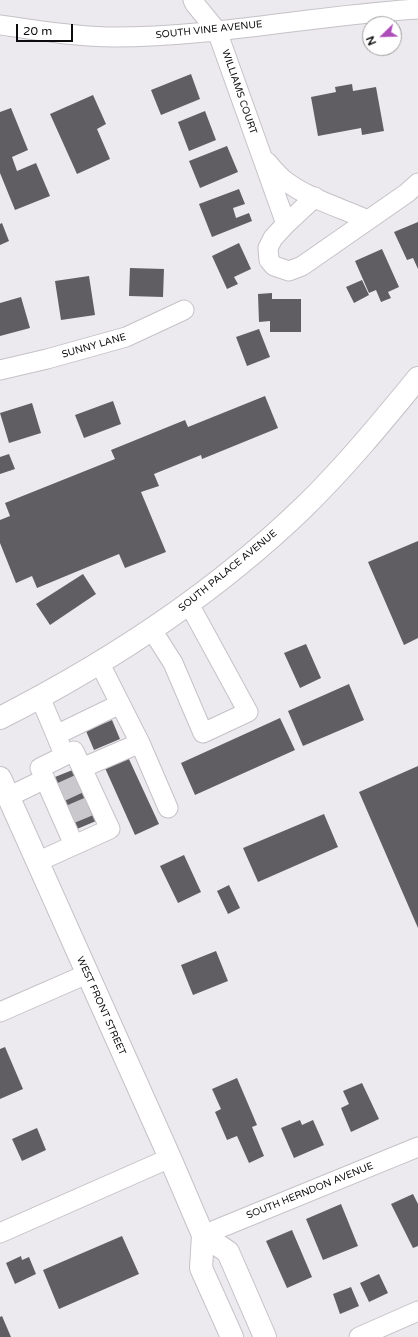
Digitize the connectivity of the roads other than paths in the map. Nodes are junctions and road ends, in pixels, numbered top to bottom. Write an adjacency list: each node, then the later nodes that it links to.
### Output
1 (193, 0): 4 (street, WILLIAMS COURT)
2 (418, 9): 4 (street, SOUTH VINE AVENUE)
3 (0, 25): 4 (street, SOUTH VINE AVENUE)
4 (217, 31): 5 (street, WILLIAMS COURT)
5 (260, 153): 7 (street, WILLIAMS COURT); 9 (street, WILLIAMS COURT)
6 (418, 183): 8 (street)
7 (315, 197): 8 (street, WILLIAMS COURT); 9 (street)
8 (368, 220): 9 (street)
9 (286, 224)
10 (184, 310): 11 (street, SUNNY LANE)
11 (0, 370)
12 (418, 378): 13 (main road, SOUTH PALACE AVENUE)
13 (189, 604): 14 (main road, SOUTH PALACE AVENUE); 14 (street)
14 (152, 630): 15 (main road, SOUTH PALACE AVENUE)
15 (99, 662): 16 (main road, SOUTH PALACE AVENUE); 17 (street)
16 (40, 697): 18 (main road, SOUTH PALACE AVENUE); 19 (street)
17 (120, 704): 19 (street); 20 (street)
18 (0, 718)
19 (56, 735): 21 (street)
20 (140, 743): 22 (street); 25 (street)
21 (65, 756): 22 (street); 24 (street)
22 (83, 777): 26 (street)
23 (4, 787): 24 (street); 27 (main road, WEST FRONT STREET)
24 (53, 789): 26 (street)
25 (168, 808)
26 (74, 845): 27 (street)
27 (37, 862): 28 (main road, WEST FRONT STREET)
28 (87, 974): 29 (street); 31 (main road, WEST FRONT STREET)
29 (0, 1012)
30 (418, 1147): 33 (street, SOUTH HERNDON AVENUE)
31 (170, 1158): 32 (street); 33 (main road, WEST FRONT STREET)
32 (0, 1233)
33 (203, 1235): 35 (main road, WEST FRONT STREET); 36 (main road)
34 (418, 1311): 37 (street)
35 (232, 1337)
36 (265, 1337)
37 (359, 1337)

